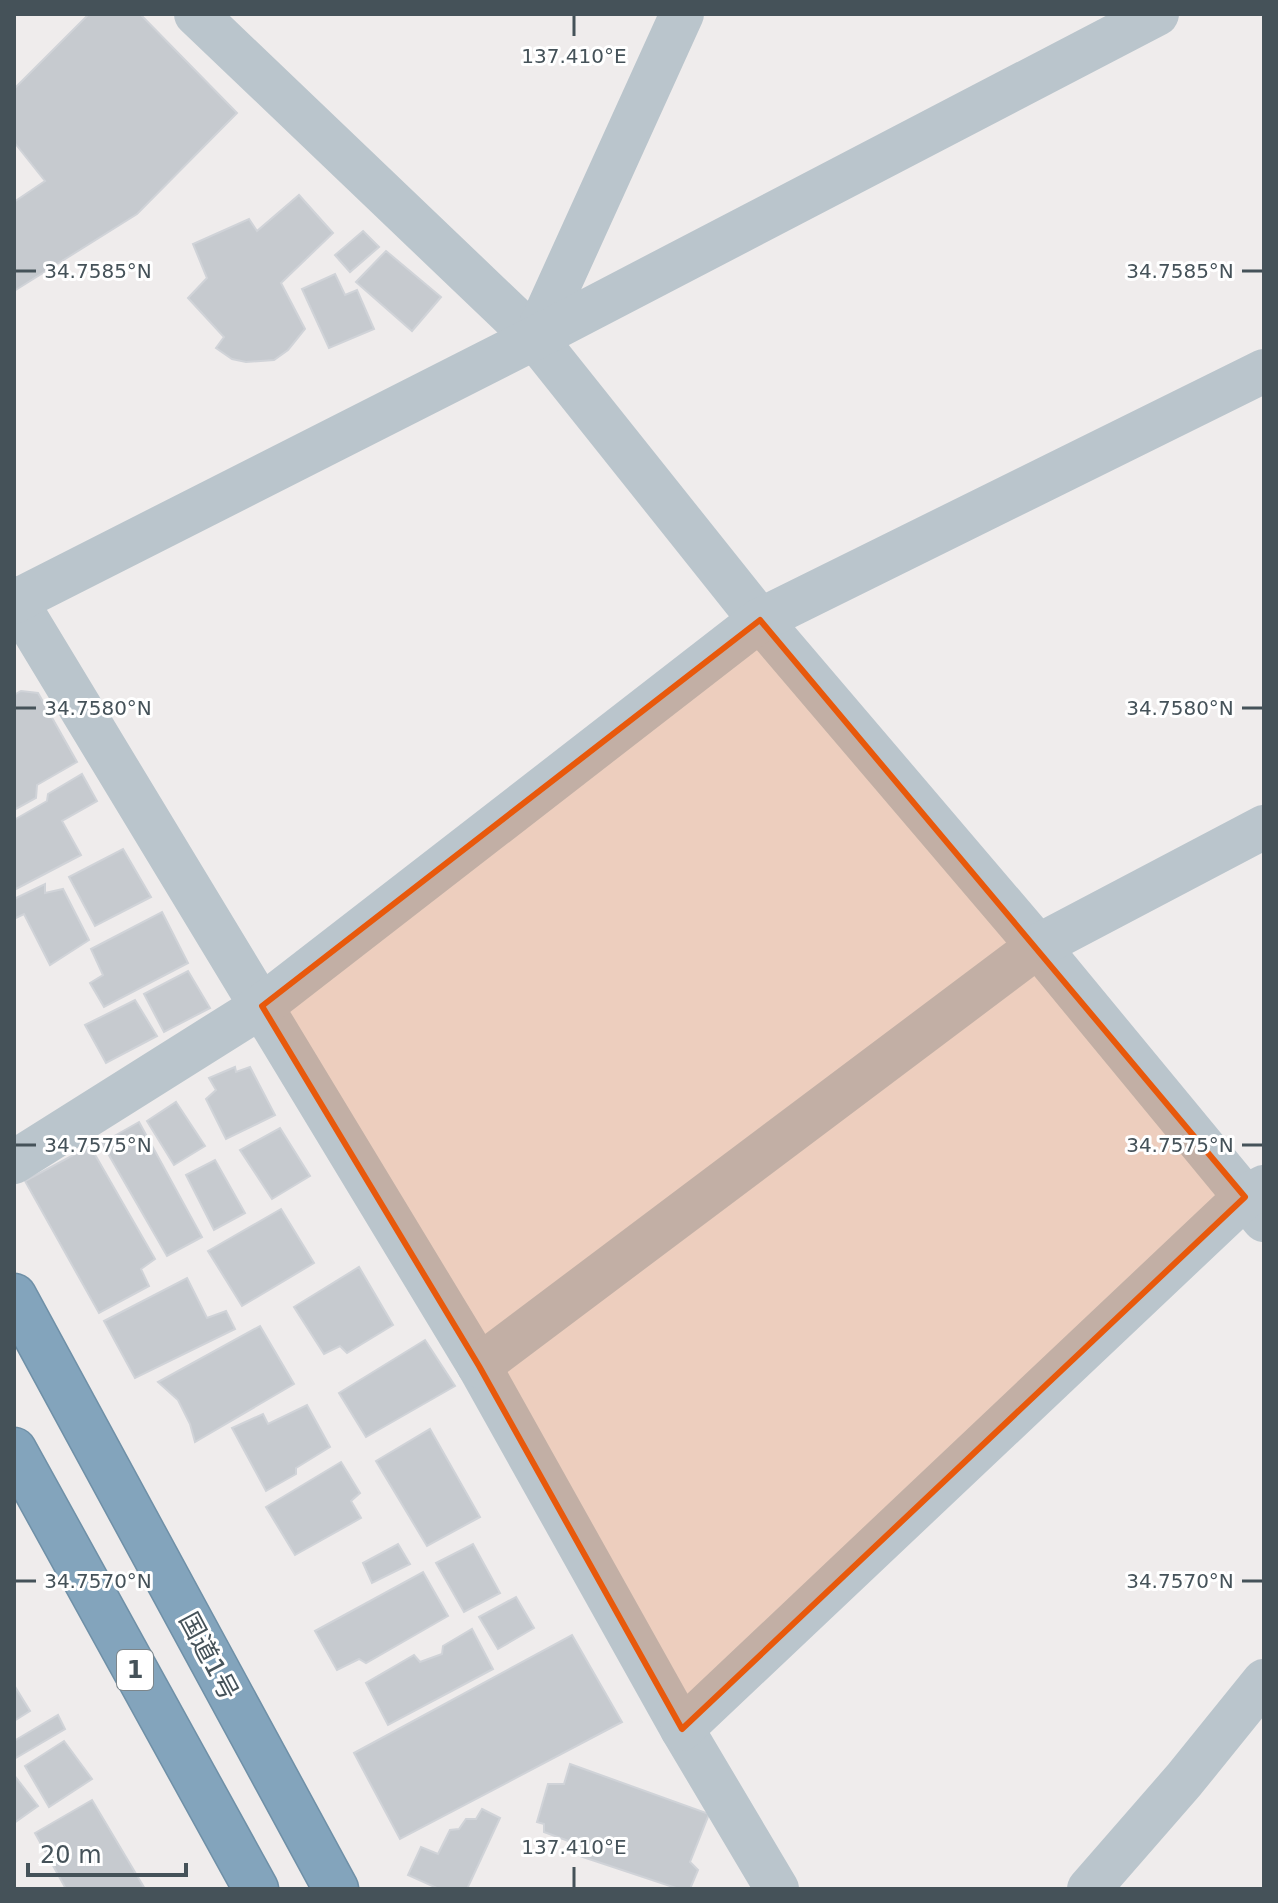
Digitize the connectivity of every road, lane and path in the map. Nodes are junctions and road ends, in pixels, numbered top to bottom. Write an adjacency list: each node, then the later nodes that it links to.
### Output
1 (196, 14): 4 (street)
2 (682, 14): 4 (street)
3 (1157, 14): 4 (street)
4 (535, 338): 6 (street); 7 (street)
5 (1264, 371): 7 (street)
6 (15, 600): 10 (street)
7 (760, 620): 9 (street); 10 (street)
8 (1264, 827): 9 (street)
9 (1038, 946): 12 (street); 14 (street)
10 (262, 1006): 11 (street); 14 (street)
11 (14, 1162)
12 (1258, 1201): 17 (street)
13 (14, 1296): 19 (highway, 国道1号)
14 (479, 1366): 17 (street)
15 (14, 1450): 18 (highway, 1)
16 (1264, 1681): 21 (street)
17 (682, 1729): 20 (street)
18 (256, 1889)
19 (336, 1889)
20 (777, 1889)
21 (1089, 1889)

